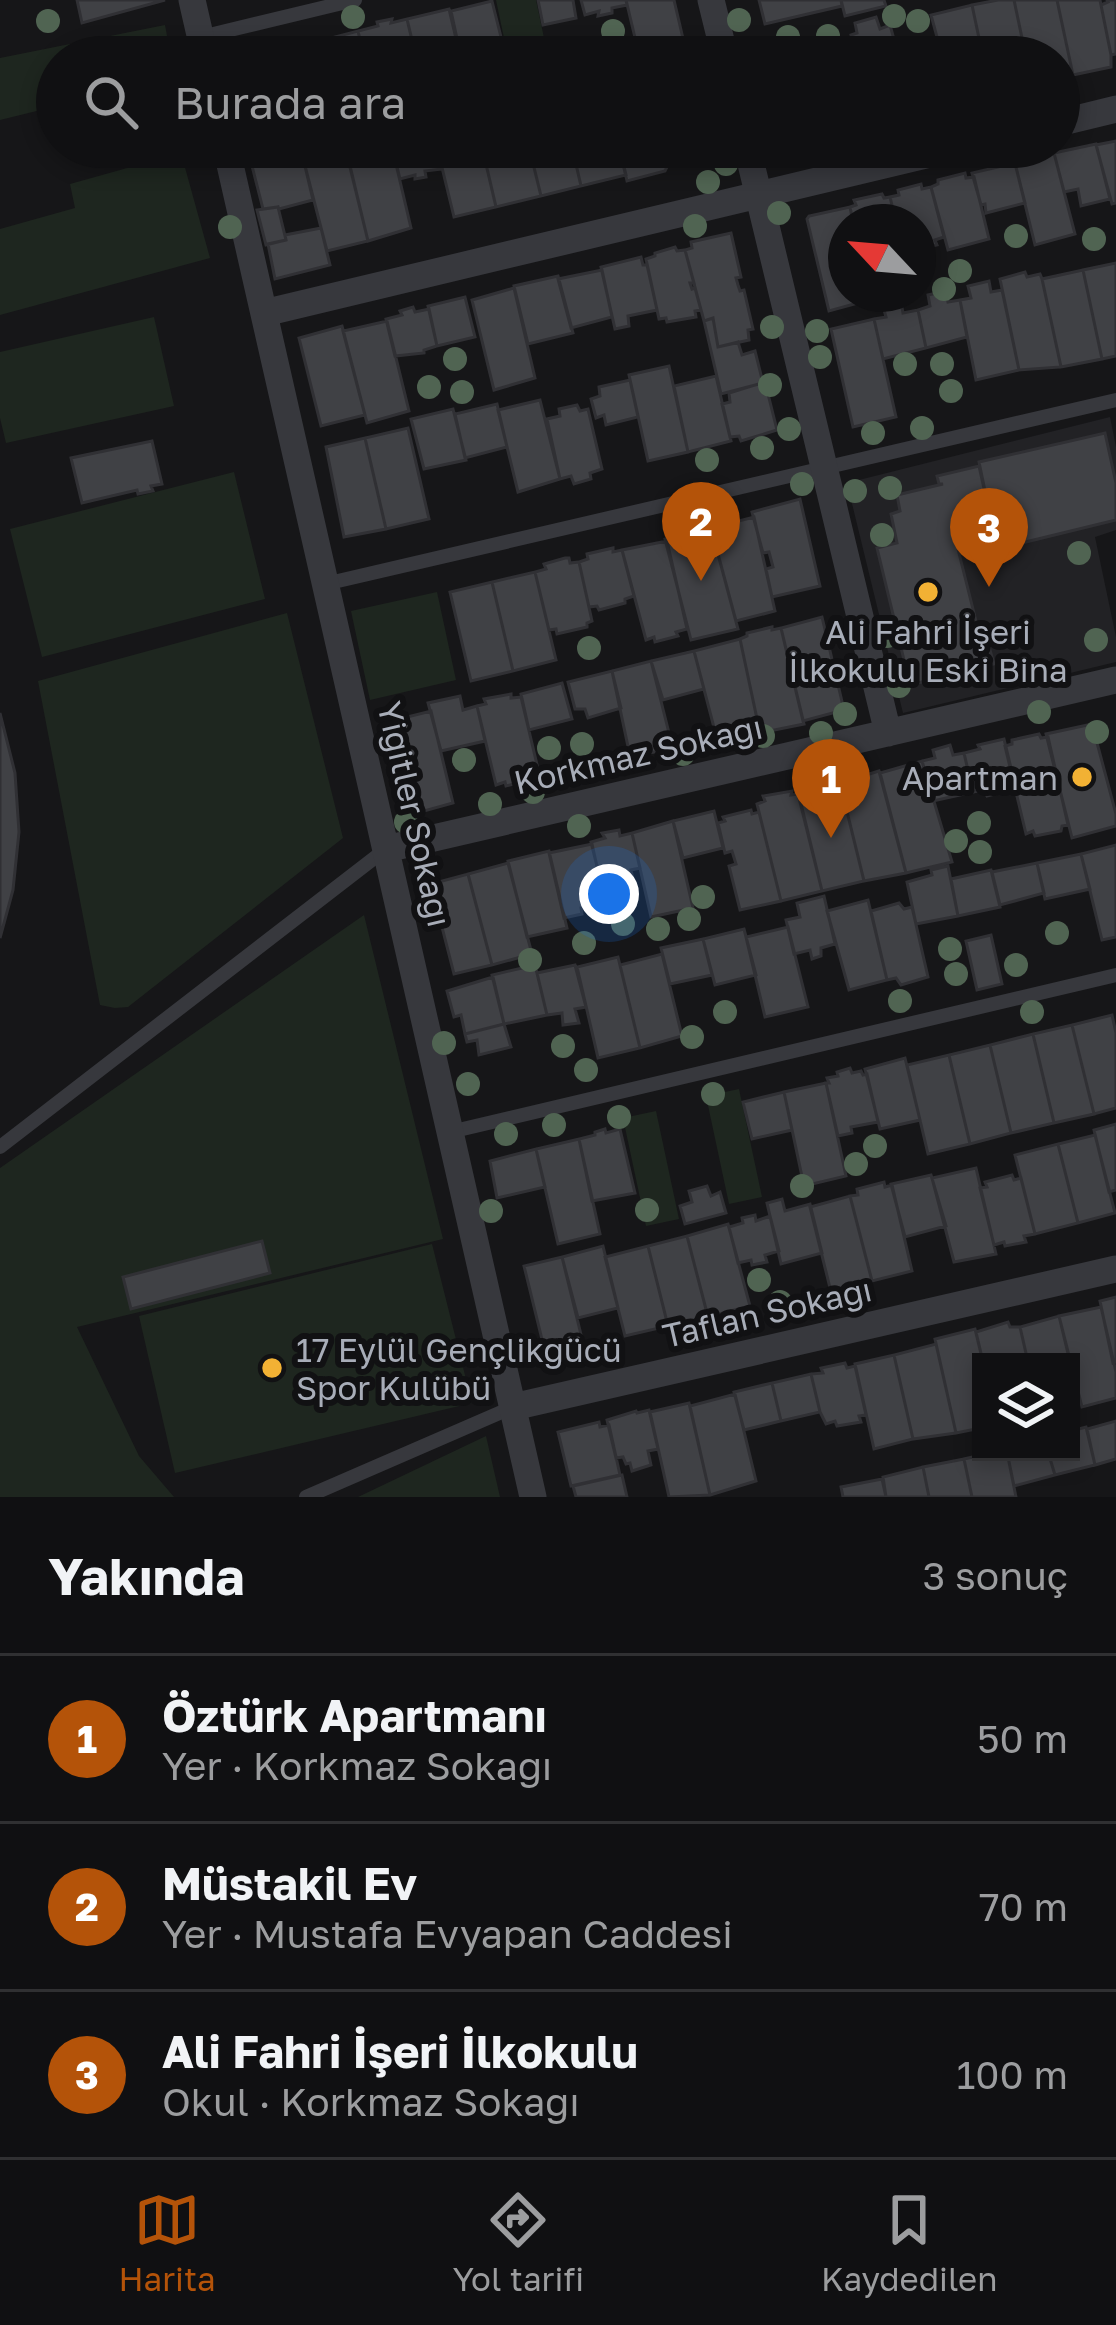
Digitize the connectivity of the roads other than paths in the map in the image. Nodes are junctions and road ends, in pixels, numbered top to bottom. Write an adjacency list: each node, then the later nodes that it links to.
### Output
1 (192, 0): 4 (street)
2 (355, 0): 5 (lane)
3 (711, 0): 6 (street)
4 (200, 36)
5 (239, 36)
6 (720, 36)
7 (1116, 109): 8 (street)
8 (1080, 118)
9 (231, 168): 13 (street, Yiğitler Sokağı)
10 (752, 168): 12 (street)
11 (873, 168): 12 (street)
12 (758, 196): 13 (street); 15 (street)
13 (264, 313): 16 (street, Yiğitler Sokağı)
14 (1116, 400): 15 (lane)
15 (824, 469): 16 (lane); 19 (street)
16 (326, 584): 20 (street, Yiğitler Sokağı)
17 (1113, 681): 18 (street); 19 (street, Korkmaz Sokağı)
18 (1116, 711)
19 (888, 733): 20 (street, Korkmaz Sokağı)
20 (386, 849): 22 (street, Yiğitler Sokağı); 23 (lane)
21 (1116, 975): 22 (lane)
22 (450, 1132): 25 (street, Yiğitler Sokağı)
23 (0, 1147)
24 (1116, 1269): 25 (street, Taflan Sokağı)
25 (513, 1407): 26 (lane, Taflan Sokağı); 27 (street, Yiğitler Sokağı)
26 (306, 1497)
27 (533, 1497)

